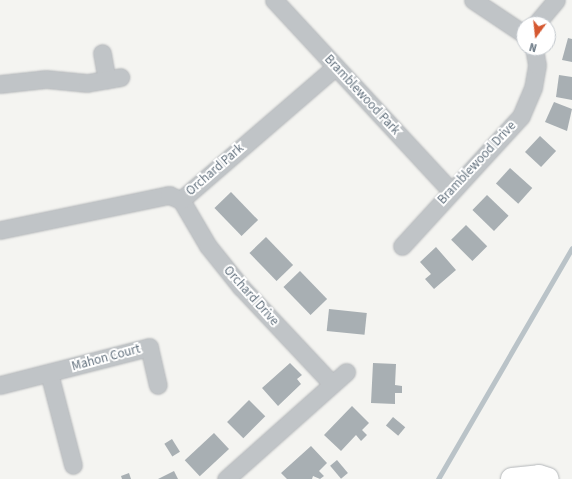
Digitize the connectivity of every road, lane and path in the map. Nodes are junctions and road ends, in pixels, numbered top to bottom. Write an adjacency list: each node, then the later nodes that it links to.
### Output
1 (274, 0): 8 (street, Bramblewood Park)
2 (472, 0): 5 (street)
3 (556, 0): 4 (street)
4 (543, 16)
5 (516, 29)
6 (102, 53): 9 (street)
7 (535, 56): 10 (street, Bramblewood Drive)
8 (335, 67): 10 (street, Bramblewood Park); 11 (street, Orchard Park)
9 (0, 84)
10 (450, 190): 13 (street, Bramblewood Drive)
11 (180, 200): 12 (street, Orchard Park); 16 (street, Orchard Drive)
12 (0, 230)
13 (402, 246)
14 (346, 372): 16 (street)
15 (49, 373): 17 (street, Mahon Court); 18 (street, Mahon Court); 19 (street)
16 (332, 384): 20 (street)
17 (0, 385)
18 (158, 385)
19 (73, 465)
20 (226, 479)
21 (512, 479): 22 (highway)
22 (548, 479)

